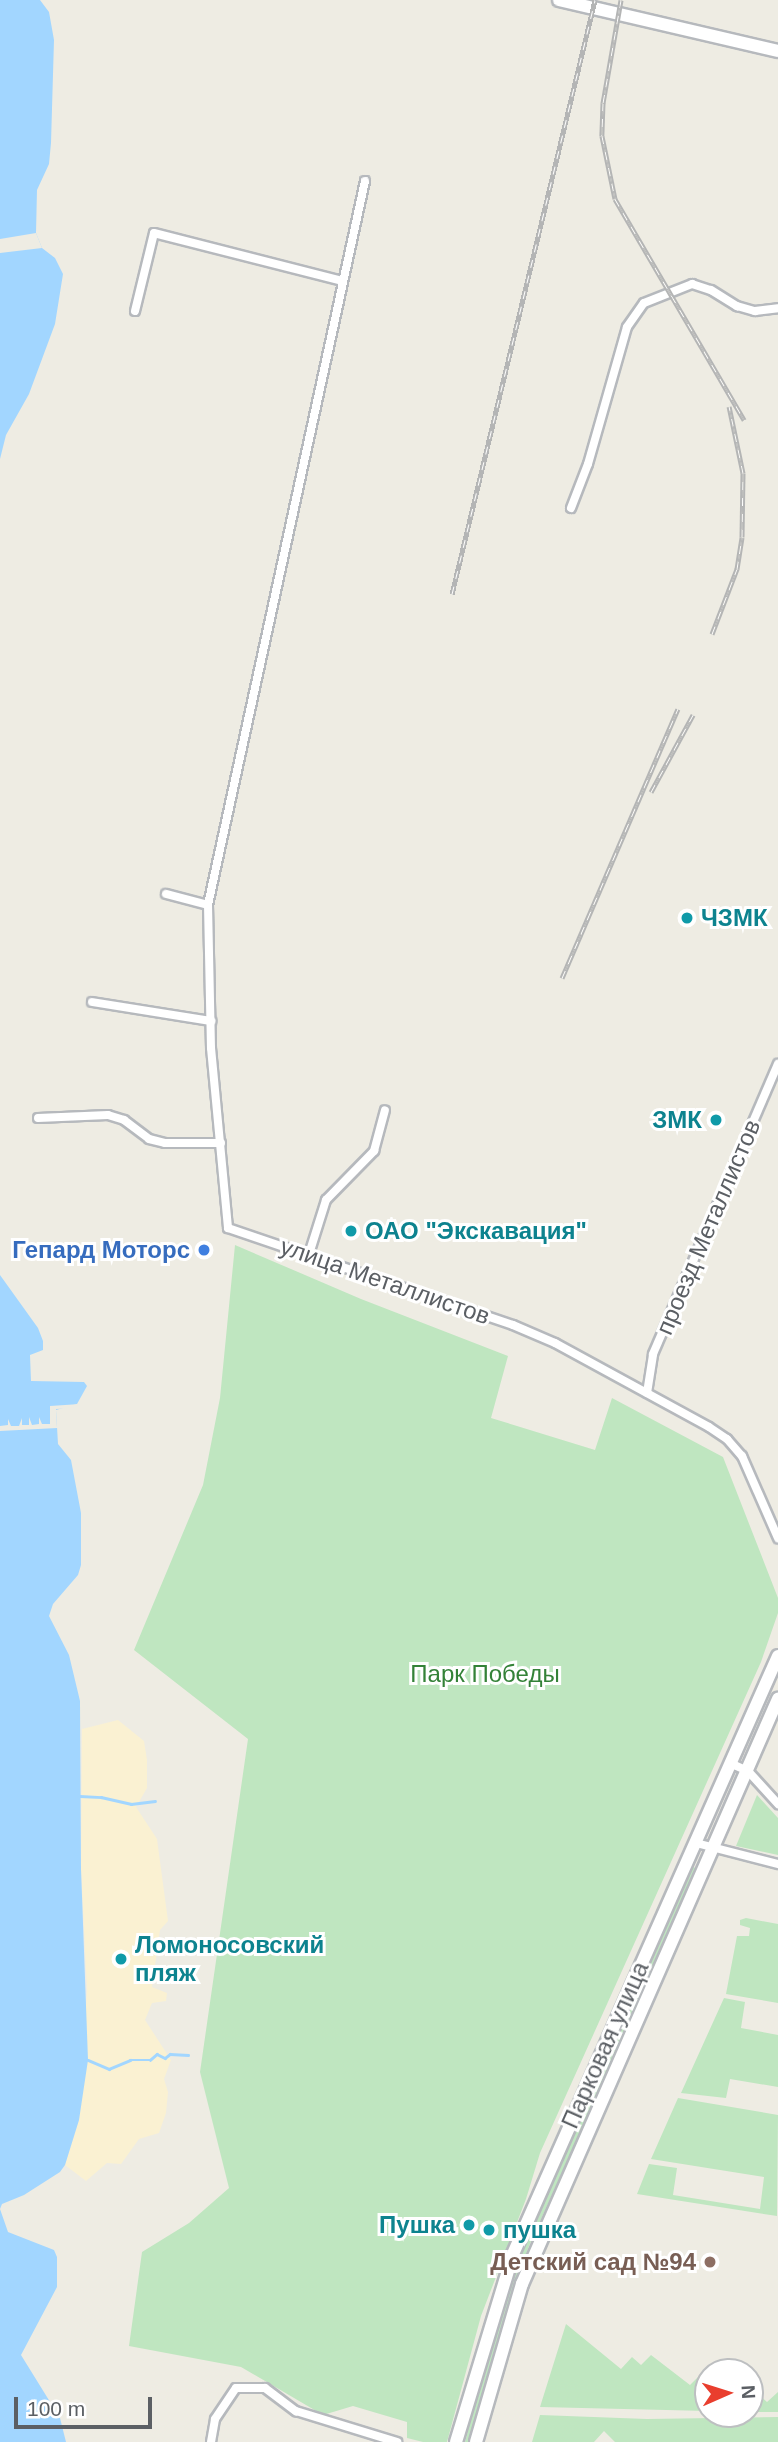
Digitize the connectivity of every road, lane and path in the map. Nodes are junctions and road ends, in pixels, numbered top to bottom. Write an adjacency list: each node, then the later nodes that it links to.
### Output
1 (559, 0): 2 (main road)
2 (778, 51)
3 (365, 181): 4 (street, улица Металлистов)
4 (343, 281): 6 (street); 9 (street, улица Металлистов)
5 (778, 308): 7 (street)
6 (135, 311)
7 (571, 508)
8 (166, 894): 9 (street)
9 (208, 905): 11 (street, улица Металлистов)
10 (92, 1002): 11 (street)
11 (211, 1021): 15 (street, улица Металлистов)
12 (778, 1064): 17 (street, проезд Металлистов)
13 (385, 1110): 16 (street)
14 (37, 1118): 15 (street)
15 (221, 1143): 16 (street, улица Металлистов)
16 (309, 1254): 17 (street, улица Металлистов)
17 (647, 1393): 18 (street, улица Металлистов)
18 (778, 1538)
19 (778, 1656): 21 (main road, Парковая улица)
20 (778, 1699): 22 (main road, Парковая улица)
21 (732, 1763): 22 (street); 24 (main road, Парковая улица)
22 (748, 1770): 23 (street); 25 (main road, Парковая улица)
23 (778, 1804)
24 (696, 1843): 25 (street); 29 (main road, Парковая улица)
25 (712, 1850): 26 (street); 30 (main road, Парковая улица)
26 (778, 1864)
27 (211, 2442): 28 (street)
28 (397, 2442)
29 (456, 2442)
30 (476, 2442)

